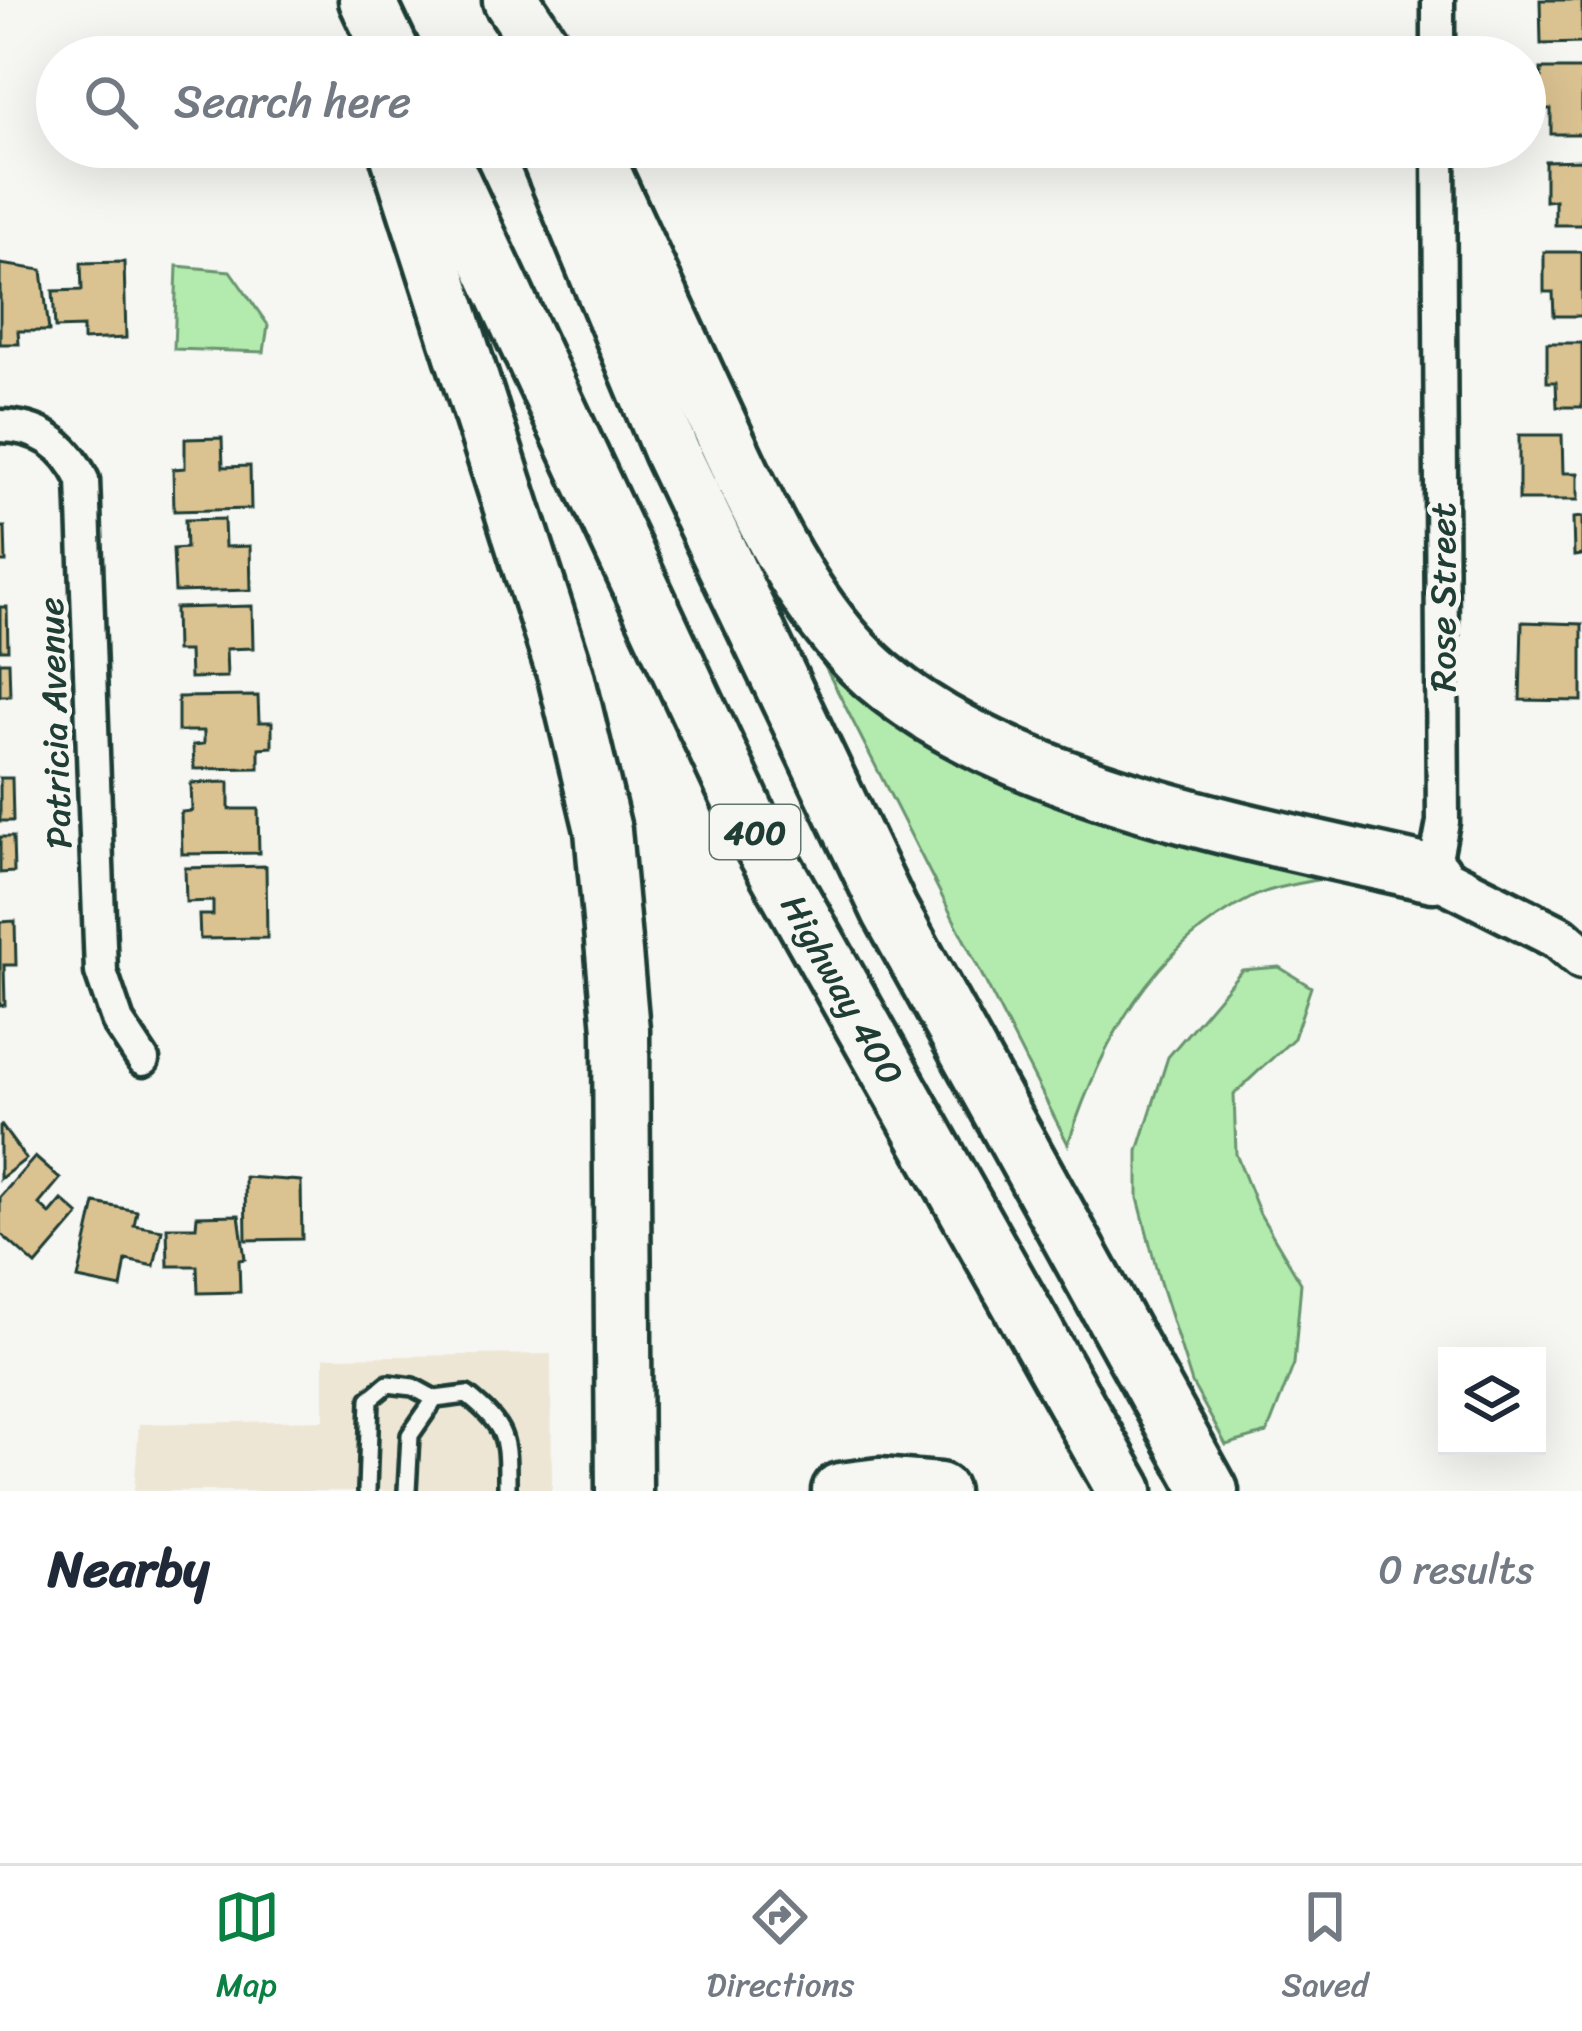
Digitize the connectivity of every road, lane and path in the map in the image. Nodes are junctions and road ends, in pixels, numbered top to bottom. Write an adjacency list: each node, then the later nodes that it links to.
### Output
1 (348, 0): 6 (highway)
2 (367, 0): 7 (highway)
3 (484, 0): 8 (highway)
4 (511, 0): 9 (highway)
5 (1438, 0): 10 (street)
6 (360, 36)
7 (384, 36)
8 (499, 36)
9 (535, 36)
10 (1438, 36)
11 (402, 168): 24 (highway)
12 (446, 168): 27 (highway, Highway 400 / 400)
13 (554, 168): 28 (highway, 400)
14 (601, 168): 17 (highway)
15 (1439, 168): 17 (street, Rose Street)
16 (0, 426): 19 (street, Patricia Avenue)
17 (1433, 874): 18 (street)
18 (1582, 957)
19 (143, 1060)
20 (436, 1399): 21 (lane); 22 (lane); 23 (lane)
21 (367, 1491)
22 (407, 1491)
23 (507, 1491)
24 (624, 1491)
25 (840, 1491): 26 (highway)
26 (939, 1491)
27 (1125, 1491)
28 (1210, 1491)

